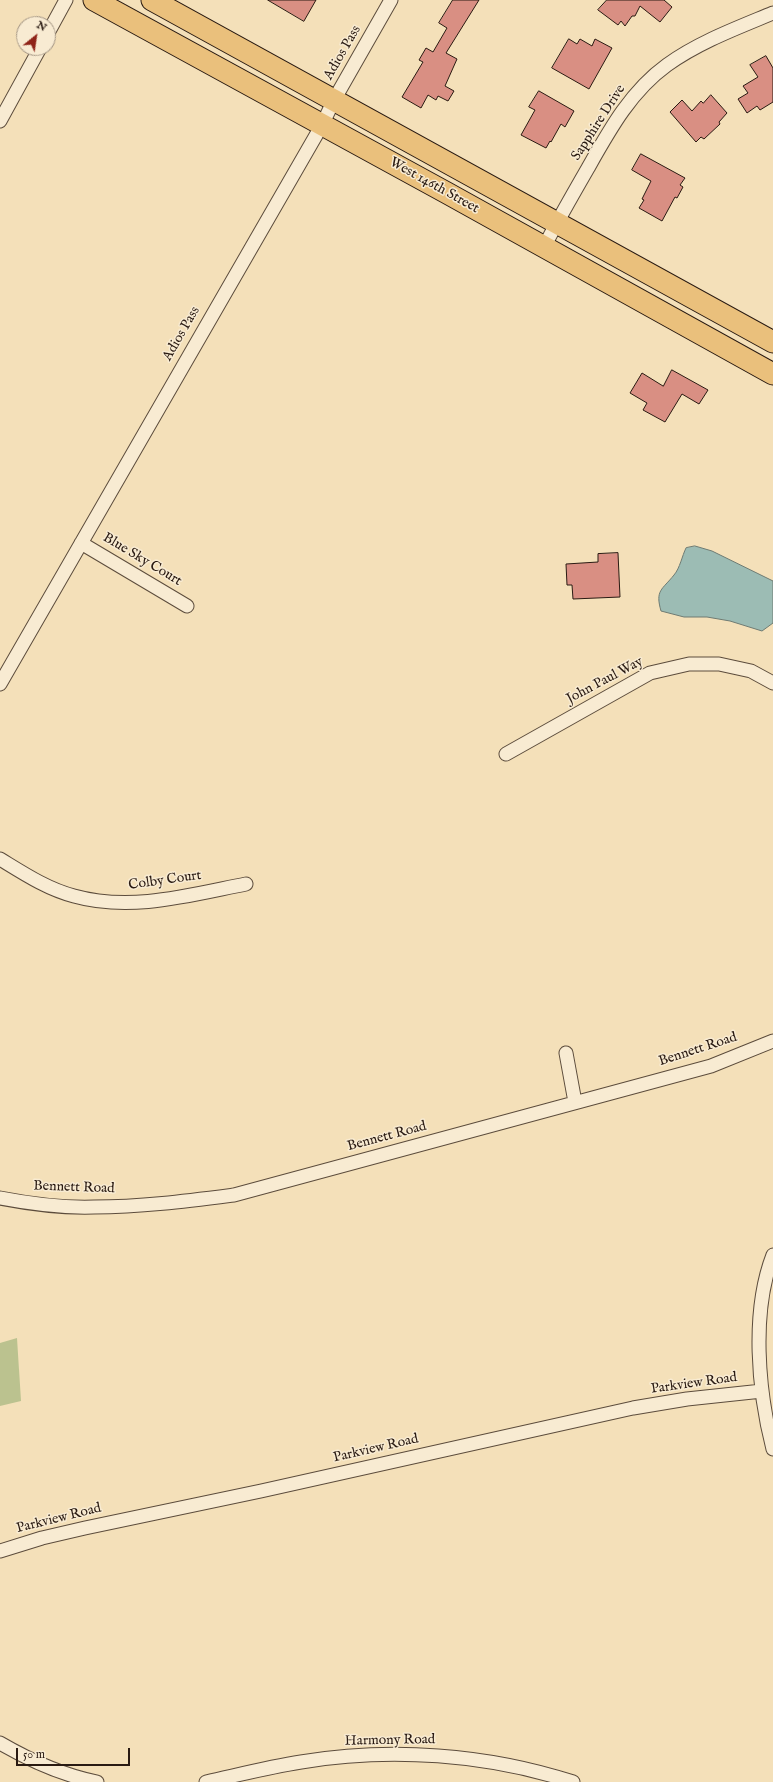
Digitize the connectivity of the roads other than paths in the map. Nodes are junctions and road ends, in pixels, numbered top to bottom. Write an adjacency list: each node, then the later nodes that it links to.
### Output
1 (66, 0): 6 (street)
2 (94, 0): 10 (main road, West 146th Street)
3 (152, 0): 8 (main road, West 146th Street)
4 (391, 0): 8 (street, Adios Pass)
5 (773, 12): 11 (street, Sapphire Drive)
6 (56, 18)
7 (36, 56): 9 (street)
8 (334, 100): 10 (street, Adios Pass); 11 (main road, West 146th Street)
9 (0, 121)
10 (322, 125): 12 (main road, West 146th Street); 15 (street, Adios Pass)
11 (557, 223): 12 (street, Sapphire Drive); 13 (main road, West 146th Street)
12 (544, 247): 14 (main road, West 146th Street)
13 (773, 342)
14 (773, 374)
15 (80, 542): 16 (street, Blue Sky Court); 18 (street, Adios Pass)
16 (187, 606)
17 (773, 683): 19 (street, John Paul Way)
18 (0, 684)
19 (506, 754)
20 (0, 859): 21 (street, Colby Court)
21 (246, 884)
22 (773, 1041): 24 (street, Bennett Road)
23 (566, 1054): 24 (street)
24 (575, 1102): 25 (street, Bennett Road)
25 (0, 1198)
26 (773, 1254): 27 (street)
27 (762, 1391): 28 (street); 29 (street, Parkview Road)
28 (773, 1449)
29 (0, 1551)
30 (0, 1743): 31 (street)
31 (97, 1782)
32 (206, 1782): 33 (street, Harmony Road)
33 (573, 1782)

